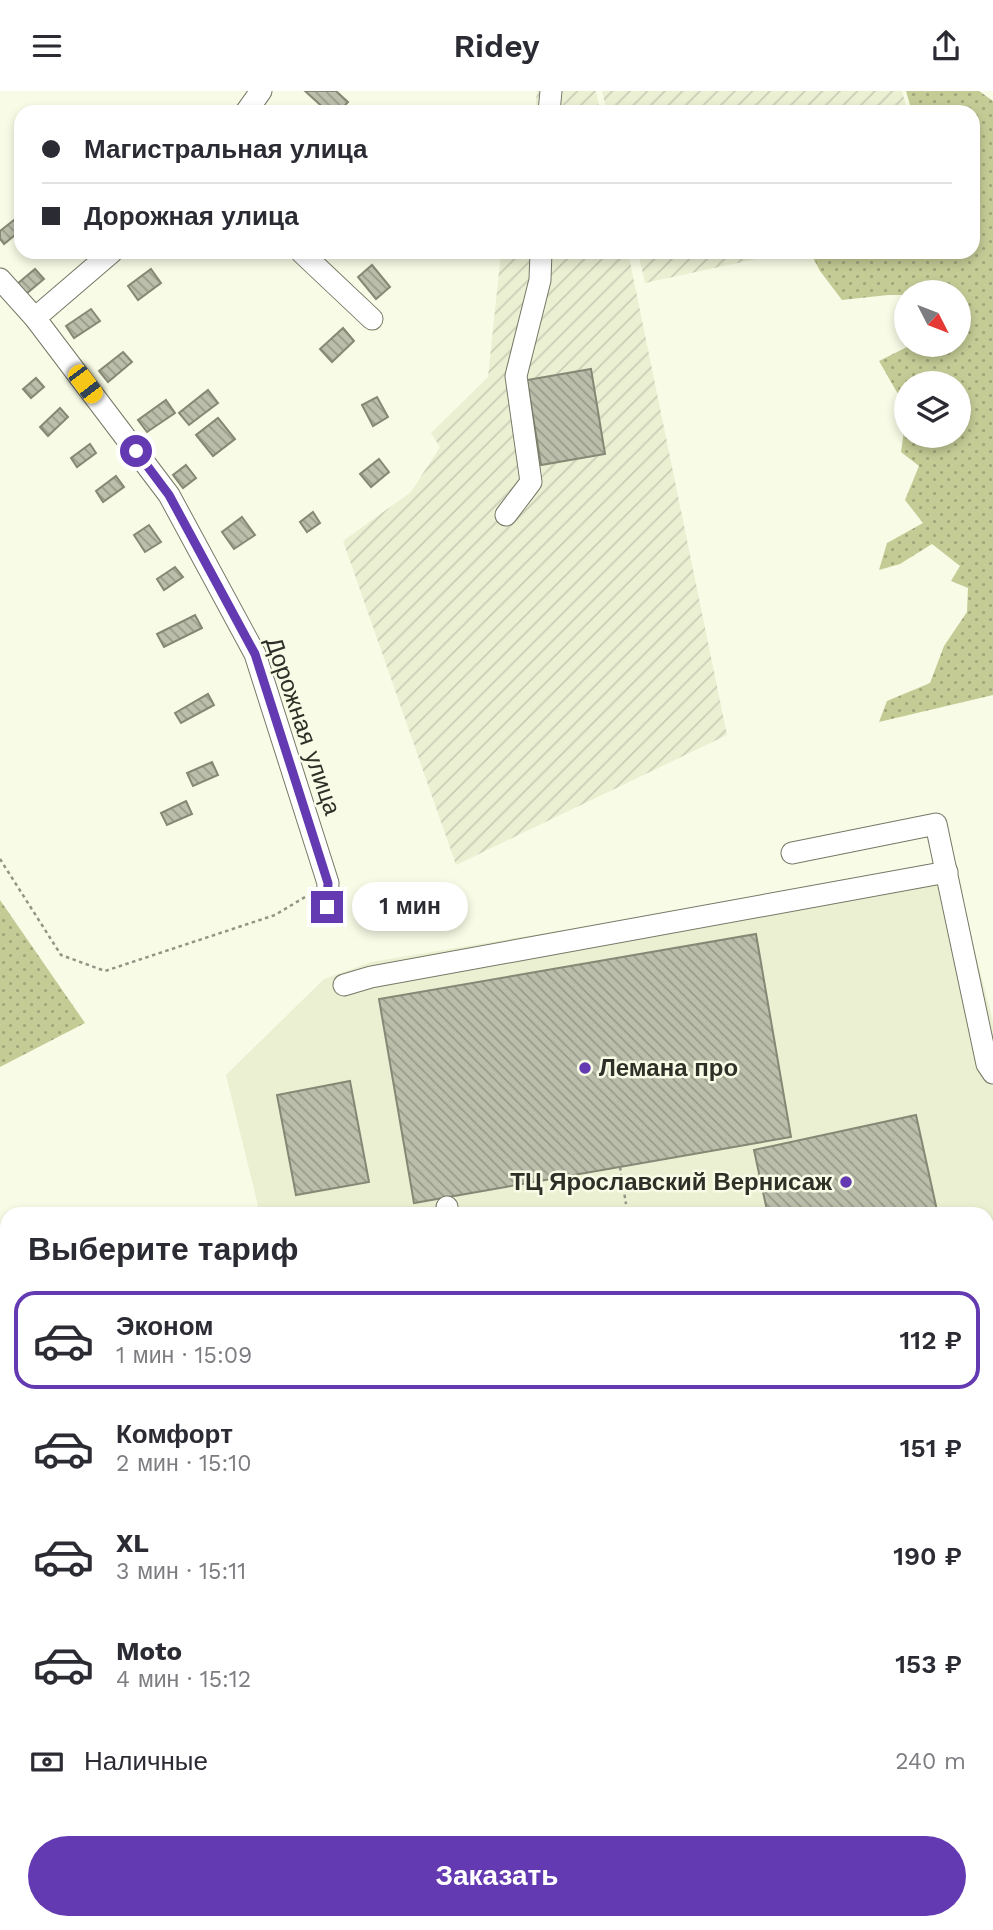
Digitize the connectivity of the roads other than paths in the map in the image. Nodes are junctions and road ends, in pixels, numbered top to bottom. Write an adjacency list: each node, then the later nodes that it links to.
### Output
1 (104, 259): 5 (street)
2 (308, 259): 6 (street)
3 (541, 259): 7 (street)
4 (0, 279): 5 (street, Дорожная улица)
5 (35, 318): 10 (street, Дорожная улица)
6 (372, 319)
7 (506, 515)
8 (792, 853): 9 (street)
9 (947, 872): 11 (street); 12 (street)
10 (327, 907)
11 (344, 985)
12 (993, 1073)

